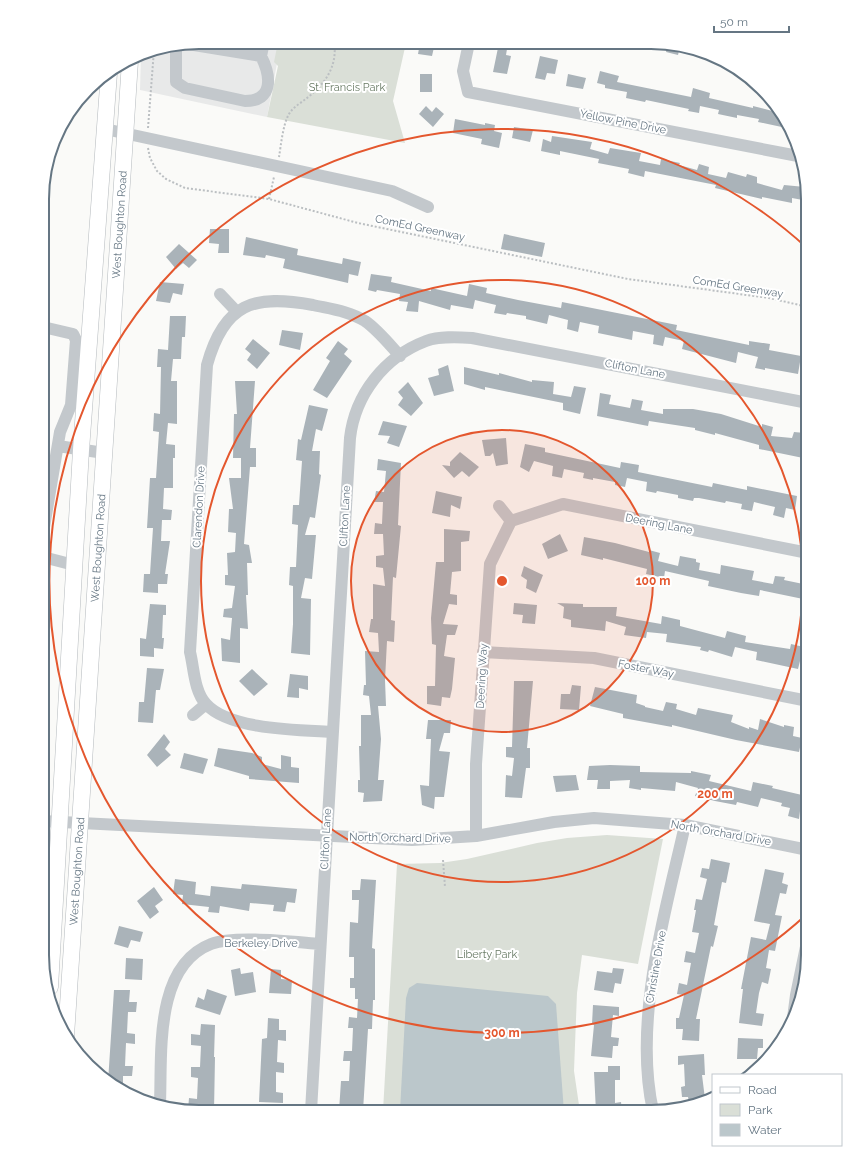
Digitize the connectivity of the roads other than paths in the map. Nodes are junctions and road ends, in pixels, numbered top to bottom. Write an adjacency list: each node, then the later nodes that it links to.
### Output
1 (219, 49): 5 (street)
2 (263, 49): 5 (street)
3 (468, 49): 10 (street, Yellow Pine Drive)
4 (176, 51): 5 (street)
5 (262, 56)
6 (130, 67): 9 (main road, West Boughton Road)
7 (109, 80): 8 (main road, West Boughton Road)
8 (105, 129): 9 (street); 18 (main road, West Boughton Road)
9 (125, 134): 11 (street); 19 (main road, West Boughton Road)
10 (794, 155)
11 (428, 207)
12 (220, 294): 13 (street)
13 (235, 313): 15 (street); 28 (street, Clarendon Drive)
14 (49, 329): 17 (street)
15 (400, 356): 16 (street, Clifton Lane); 30 (street, Clifton Lane)
16 (801, 402)
17 (58, 446): 18 (street); 20 (street)
18 (81, 450): 19 (street); 25 (main road, West Boughton Road)
19 (104, 453): 33 (main road, West Boughton Road)
20 (49, 492)
21 (499, 506): 22 (street)
22 (511, 521): 23 (street, Deering Lane); 26 (street, Deering Way)
23 (801, 552)
24 (49, 559): 25 (street)
25 (74, 565): 32 (main road, West Boughton Road)
26 (483, 652): 27 (street, Foster Way); 36 (street, Deering Way)
27 (801, 700)
28 (206, 704): 29 (street); 30 (street, Clarendon Drive)
29 (193, 715)
30 (333, 732): 35 (street, Clifton Lane)
31 (49, 821): 32 (street, North Orchard Drive)
32 (60, 822): 33 (street, North Orchard Drive); 39 (main road, West Boughton Road)
33 (79, 823): 35 (street, North Orchard Drive); 40 (main road, West Boughton Road)
34 (685, 825): 36 (street, North Orchard Drive); 37 (street, North Orchard Drive); 43 (street, Christine Drive)
35 (326, 836): 36 (street, North Orchard Drive); 38 (street, Clifton Lane)
36 (476, 836)
37 (801, 849)
38 (320, 944): 41 (street, Berkeley Drive); 42 (street, Clifton Lane)
39 (51, 977)
40 (67, 1025)
41 (160, 1100)
42 (311, 1105)
43 (652, 1105)

